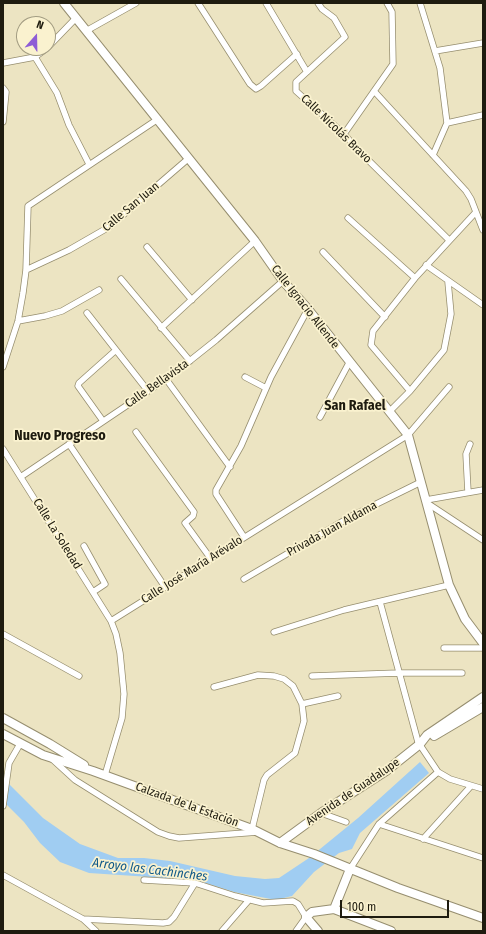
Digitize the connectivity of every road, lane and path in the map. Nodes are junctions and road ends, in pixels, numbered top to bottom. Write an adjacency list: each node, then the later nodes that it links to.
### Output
1 (64, 3): 8 (street, Calle Ignacio Allende)
2 (136, 3): 9 (street)
3 (198, 3): 13 (street)
4 (266, 3): 13 (street)
5 (318, 3): 16 (street, Calle Nicolás Bravo)
6 (388, 3): 18 (street)
7 (420, 3): 12 (street)
8 (76, 18): 9 (street, Calle Ignacio Allende); 10 (street)
9 (86, 31): 20 (street, Calle Ignacio Allende)
10 (56, 39)
11 (483, 43): 12 (street)
12 (435, 51): 22 (street)
13 (297, 54): 16 (street)
14 (35, 56): 15 (street); 26 (street)
15 (3, 63)
16 (307, 72): 23 (street, Calle Nicolás Bravo)
17 (4, 90): 21 (street)
18 (374, 91): 23 (street); 24 (street)
19 (483, 115): 22 (street)
20 (158, 119): 25 (street, Calle Ignacio Allende); 26 (street)
21 (3, 122)
22 (447, 123): 24 (street)
23 (344, 134): 30 (street, Calle Nicolás Bravo)
24 (433, 155): 27 (street)
25 (189, 158): 31 (street, Calle Ignacio Allende); 35 (street, Calle San Juan)
26 (89, 164): 35 (street)
27 (475, 213): 29 (street); 30 (street)
28 (348, 218): 36 (street)
29 (483, 230)
30 (449, 240): 34 (street)
31 (255, 241): 38 (street, Calle Ignacio Allende); 41 (street)
32 (147, 247): 41 (street)
33 (323, 252): 45 (street)
34 (426, 265): 36 (street); 39 (street)
35 (26, 270): 46 (street)
36 (415, 278): 45 (street)
37 (121, 279): 47 (street)
38 (283, 281): 43 (street, Calle Ignacio Allende); 49 (street, Calle Bellavista)
39 (448, 282): 42 (street); 57 (street)
40 (99, 290): 46 (street)
41 (192, 300): 47 (street)
42 (483, 305)
43 (308, 308): 50 (street, Calle Ignacio Allende); 55 (street)
44 (87, 312): 48 (street)
45 (385, 317): 57 (street)
46 (18, 321): 51 (street)
47 (162, 328): 49 (street)
48 (116, 350): 56 (street); 60 (street)
49 (190, 361): 53 (street, Calle Bellavista)
50 (349, 362): 58 (street, Calle Ignacio Allende); 59 (street)
51 (3, 367)
52 (245, 377): 55 (street)
53 (166, 379): 56 (street, Calle Bellavista); 66 (street)
54 (449, 387): 62 (street, Calle José María Arévalo)
55 (266, 388): 66 (street)
56 (148, 391): 60 (street, Calle Bellavista)
57 (410, 391): 58 (street)
58 (389, 412): 62 (street, Calle Ignacio Allende)
59 (320, 417)
60 (103, 421): 63 (street, Calle Bellavista)
61 (136, 432): 75 (street)
62 (408, 435): 68 (street, Calle Ignacio Allende); 72 (street, Calle José María Arévalo)
63 (69, 444): 67 (street, Calle Bellavista); 78 (street)
64 (470, 444): 70 (street)
65 (3, 449): 67 (street, Calle La Soledad)
66 (230, 467): 72 (street)
67 (22, 476): 79 (street, Calle La Soledad)
68 (421, 482): 71 (street, Calle Ignacio Allende); 76 (street, Privada Juan Aldama)
69 (483, 490): 70 (street)
70 (468, 492): 71 (street)
71 (426, 501): 73 (street); 77 (street, Calle Ignacio Allende)
72 (244, 537): 75 (street, Calle José María Arévalo)
73 (483, 540)
74 (84, 546): 79 (street)
75 (211, 559): 78 (street, Calle José María Arévalo)
76 (244, 579)
77 (449, 585): 80 (street); 84 (street, Calle Ignacio Allende)
78 (165, 587): 81 (street, Calle José María Arévalo)
79 (93, 592): 81 (street, Calle La Soledad)
80 (380, 602): 82 (street); 87 (street)
81 (111, 621): 104 (street)
82 (274, 632)
83 (3, 634): 89 (street)
84 (483, 643)
85 (444, 648): 86 (street)
86 (483, 648)
87 (399, 673): 88 (street); 90 (street); 98 (street)
88 (462, 673)
89 (78, 676)
90 (312, 676)
91 (214, 687): 94 (street)
92 (338, 696): 94 (street)
93 (483, 697): 98 (street, Avenida de Guadalupe)
94 (302, 704): 111 (street)
95 (483, 707): 98 (street, Avenida de Guadalupe)
96 (3, 718): 100 (street, Calzada de la Estación)
97 (3, 734): 99 (street, Calzada de la Estación)
98 (422, 742): 103 (street); 108 (street, Avenida de Guadalupe)
99 (20, 744): 101 (street, Calzada de la Estación); 107 (street)
100 (50, 744): 101 (street); 102 (street, Calzada de la Estación)
101 (47, 757): 102 (street, Calzada de la Estación); 111 (street)
102 (93, 771): 104 (street, Calzada de la Estación)
103 (437, 771): 105 (street); 110 (street)
104 (104, 775): 111 (street, Calzada de la Estación)
105 (471, 786): 106 (street); 112 (street)
106 (483, 789)
107 (3, 804)
108 (321, 814): 109 (street); 113 (street, Avenida de Guadalupe)
109 (346, 822)
110 (379, 824): 112 (street); 115 (street)
111 (255, 830): 113 (street, Calzada de la Estación)
112 (423, 839): 114 (street)
113 (280, 842): 115 (street, Calzada de la Estación)
114 (483, 858)
115 (350, 868): 120 (street); 122 (street, Calzada de la Estación)
116 (3, 875): 123 (street)
117 (144, 880): 118 (street)
118 (195, 884): 119 (street); 123 (street)
119 (249, 900): 121 (street); 125 (street)
120 (334, 909): 121 (street); 128 (street)
121 (306, 917): 126 (street); 127 (street)
122 (483, 918)
123 (83, 919): 124 (street)
124 (96, 931)
125 (222, 931)
126 (296, 931)
127 (318, 931)
128 (391, 931)

